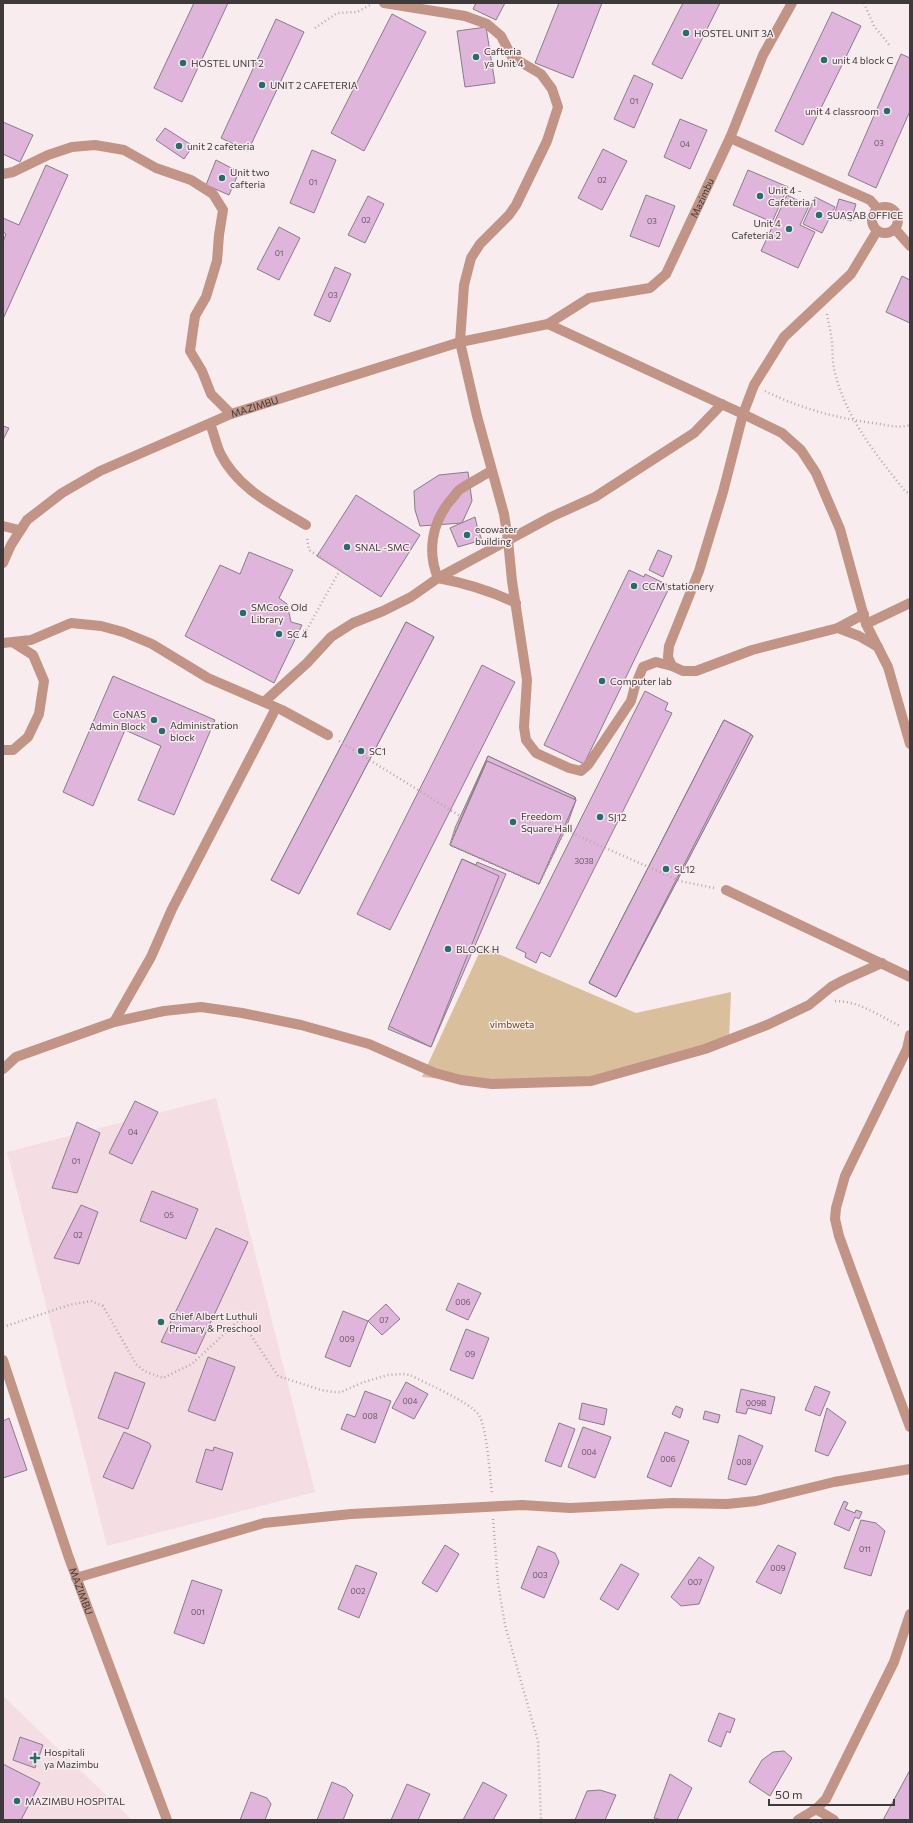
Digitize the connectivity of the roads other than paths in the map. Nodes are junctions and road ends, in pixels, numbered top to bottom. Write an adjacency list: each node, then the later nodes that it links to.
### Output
1 (384, 3): 10 (street)
2 (792, 3): 3 (street, Mazimbu)
3 (730, 138): 5 (street); 9 (street, Mazimbu)
4 (3, 174): 12 (street)
5 (878, 209): 6 (street); 7 (street)
6 (895, 229): 7 (street); 8 (street)
7 (877, 231): 13 (street)
8 (910, 246)
9 (548, 324): 10 (street, MAZIMBU); 11 (street)
10 (460, 342): 12 (street, MAZIMBU); 15 (street)
11 (722, 404): 13 (street); 19 (street)
12 (231, 414): 14 (street, MAZIMBU)
13 (743, 414): 24 (street); 29 (street)
14 (210, 424): 16 (street); 18 (street, MAZIMBU)
15 (491, 471): 19 (street); 21 (street)
16 (306, 525)
17 (3, 526): 18 (street)
18 (19, 530): 20 (street, MAZIMBU)
19 (508, 540): 21 (street); 22 (street)
20 (3, 563)
21 (438, 578): 22 (street); 30 (street)
22 (516, 603): 29 (street)
23 (910, 603): 24 (street)
24 (865, 619): 25 (street); 28 (street)
25 (838, 628): 28 (street); 29 (street)
26 (3, 643): 27 (street)
27 (14, 643): 30 (street); 34 (street)
28 (878, 647): 33 (street)
29 (672, 666)
30 (264, 702): 31 (street)
31 (276, 708): 32 (street); 38 (street)
32 (328, 735)
33 (910, 744)
34 (3, 750)
35 (726, 890): 36 (street)
36 (882, 963): 37 (street); 38 (street)
37 (910, 977)
38 (114, 1022): 40 (street)
39 (907, 1031): 42 (street)
40 (3, 1069)
41 (3, 1360): 44 (street, MAZIMBU)
42 (910, 1427)
43 (910, 1469): 44 (street)
44 (76, 1578): 47 (street, MAZIMBU)
45 (910, 1614): 46 (street)
46 (816, 1809): 48 (street); 49 (street)
47 (167, 1820)
48 (798, 1820)
49 (834, 1820)

